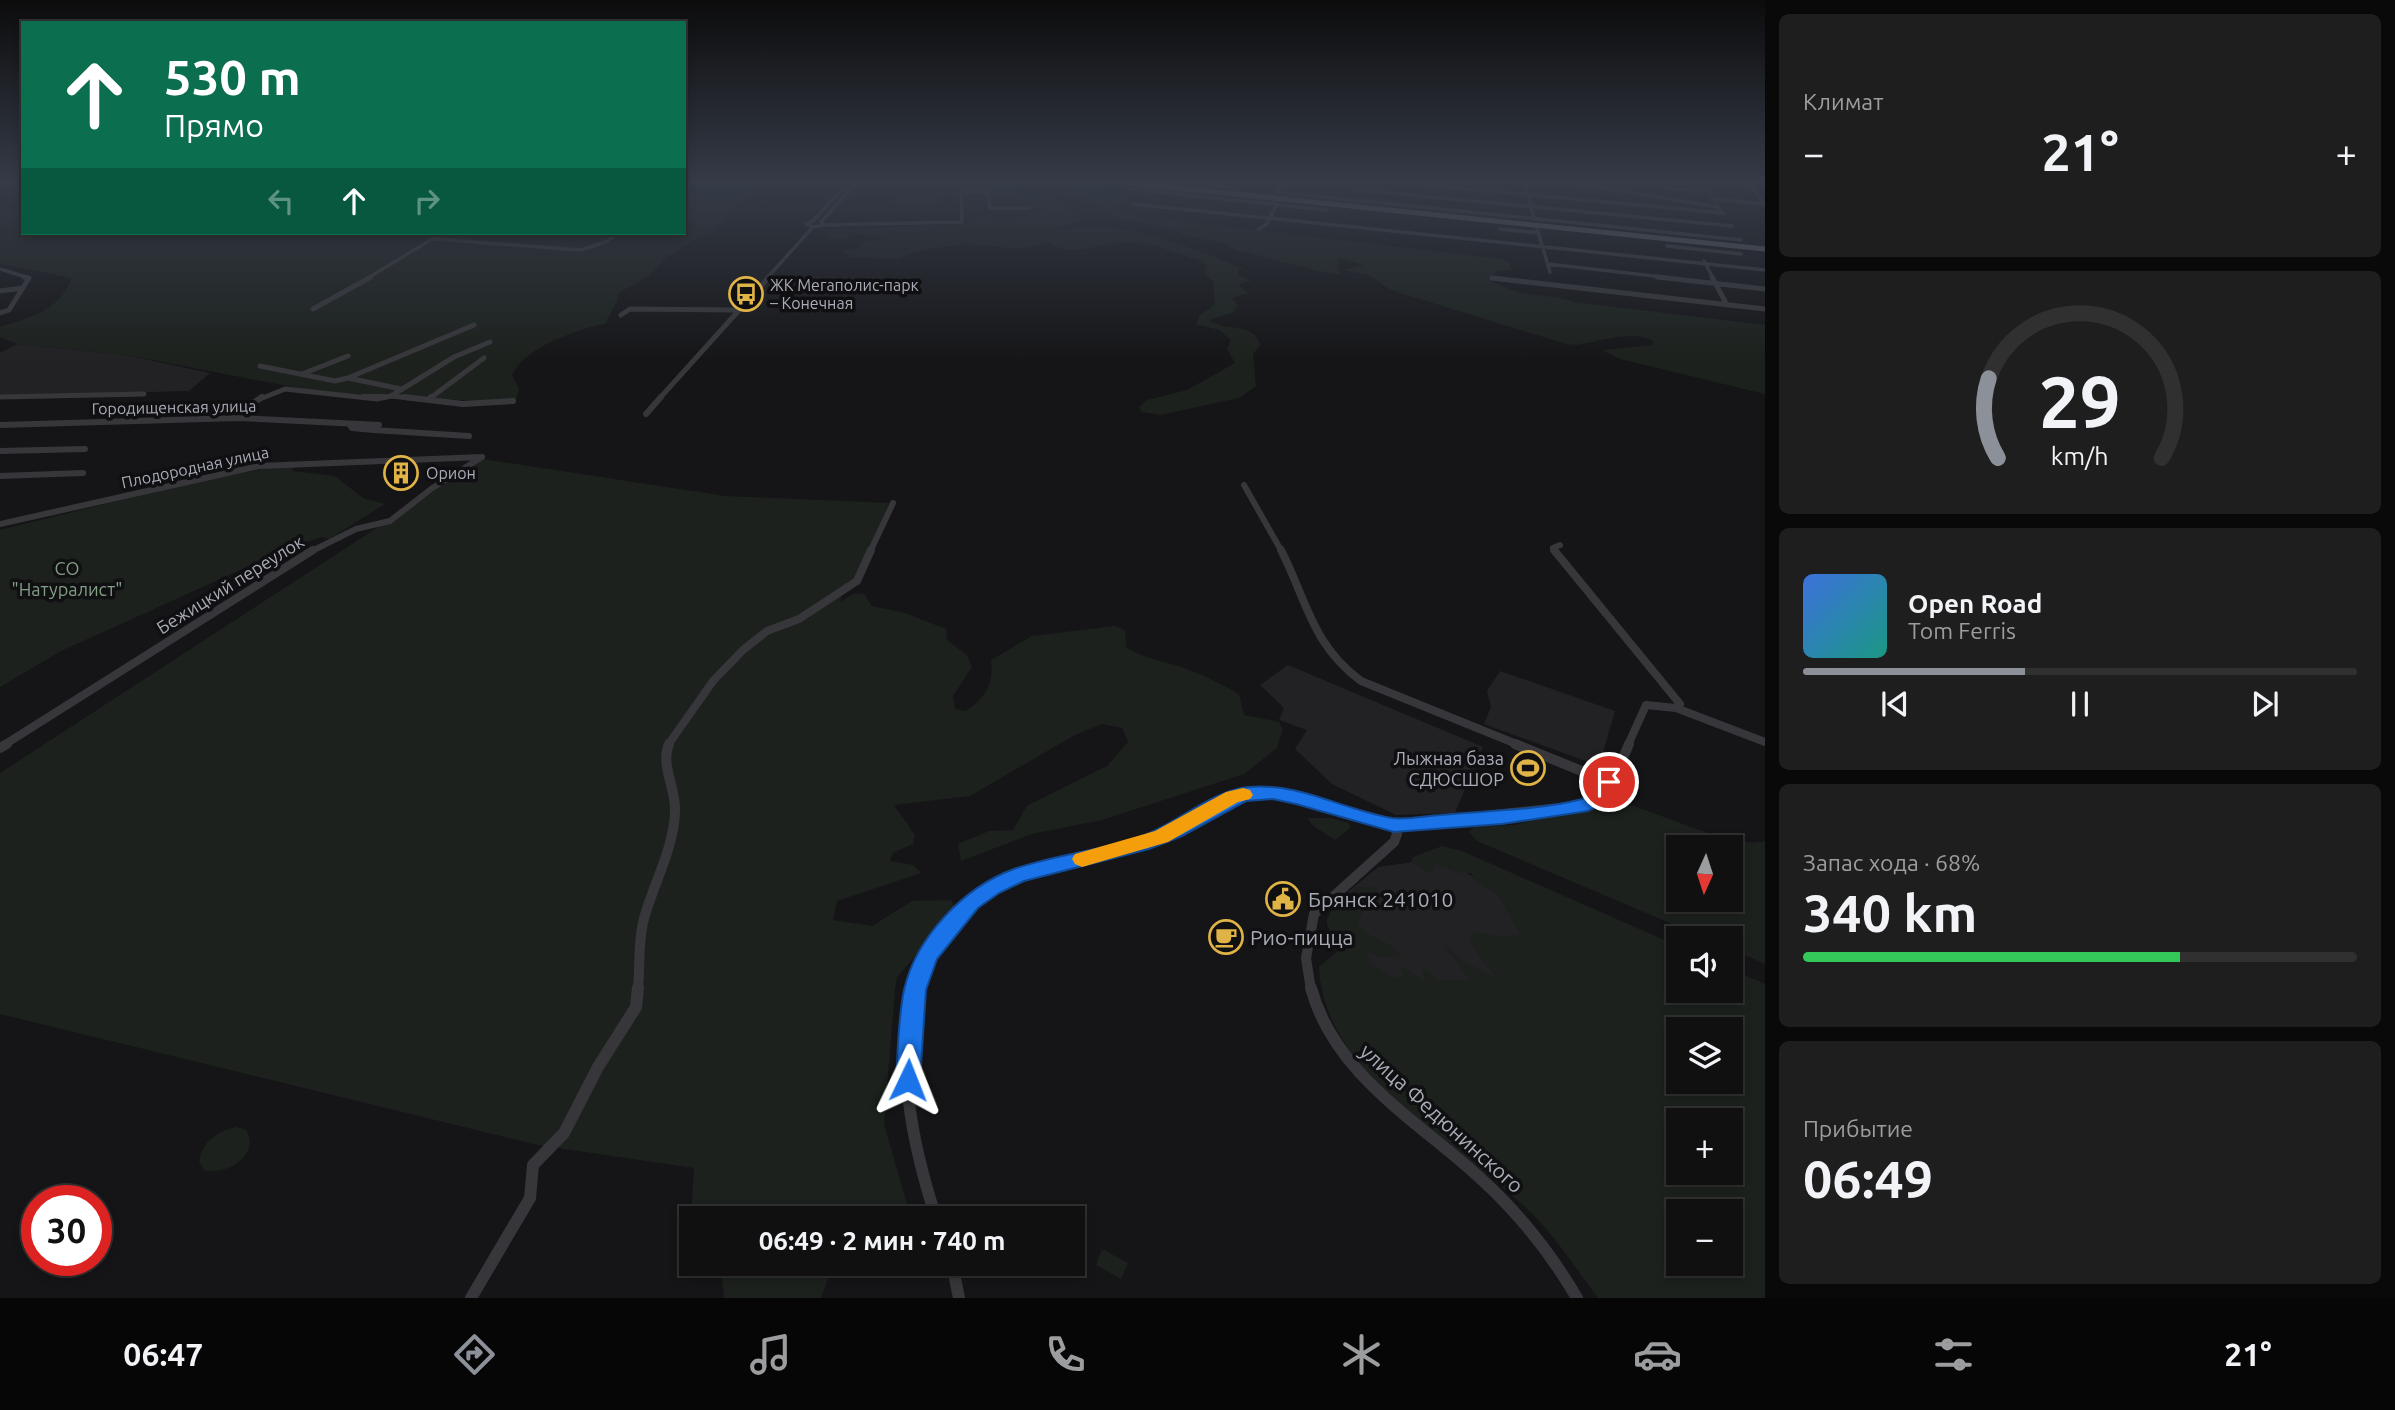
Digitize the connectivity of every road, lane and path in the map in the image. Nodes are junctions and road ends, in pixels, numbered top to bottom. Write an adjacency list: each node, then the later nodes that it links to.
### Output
1 (1697, 242): 12 (street)
2 (427, 243): 25 (street)
3 (481, 243): 4 (street)
4 (605, 243)
5 (796, 243): 27 (street)
6 (1489, 243): 9 (street)
7 (1543, 243): 9 (street)
8 (1703, 243): 11 (main road)
9 (1545, 246): 14 (street); 15 (street)
10 (1667, 246): 12 (street)
11 (1765, 249)
12 (1701, 250): 13 (street); 14 (street)
13 (1741, 254)
14 (1705, 263): 17 (street); 20 (street)
15 (1548, 264): 18 (street); 20 (street)
16 (0, 269): 21 (street)
17 (1765, 270)
18 (1550, 272)
19 (1492, 278): 24 (street)
20 (1716, 284): 22 (street); 24 (street)
21 (23, 288): 23 (street); 28 (street)
22 (1765, 289)
23 (0, 291)
24 (1727, 305): 26 (street)
25 (313, 309)
26 (1765, 309)
27 (736, 310): 29 (street); 43 (street)
28 (0, 313)
29 (621, 315)
30 (474, 326): 36 (street)
31 (490, 342): 37 (street)
32 (348, 356): 35 (street)
33 (484, 358): 41 (street)
34 (260, 366): 35 (street)
35 (302, 374): 36 (street)
36 (348, 378): 37 (street)
37 (401, 389): 39 (street)
38 (144, 394): 40 (street)
39 (391, 396): 41 (street); 44 (street)
40 (0, 397)
41 (428, 400): 42 (street)
42 (513, 401)
43 (646, 414)
44 (232, 418): 45 (street, Городищенская улица); 46 (street, Городищенская улица)
45 (0, 425)
46 (377, 428): 47 (street); 48 (street)
47 (435, 429)
48 (469, 436)
49 (85, 449): 50 (street)
50 (0, 451)
51 (482, 457): 56 (street, Плодородная улица); 60 (street, Бежицкий переулок)
52 (83, 474): 53 (street)
53 (0, 476)
54 (1244, 485): 61 (street)
55 (893, 503): 65 (street)
56 (0, 524)
57 (1560, 545): 58 (street)
58 (1676, 708): 59 (street); 61 (street)
59 (1765, 742)
60 (0, 748)
61 (1609, 782): 62 (street)
62 (1394, 825): 63 (street); 67 (street, улица Федюнинского)
63 (933, 1206)
64 (954, 1276): 66 (street)
65 (471, 1298)
66 (959, 1298)
67 (1577, 1298)

